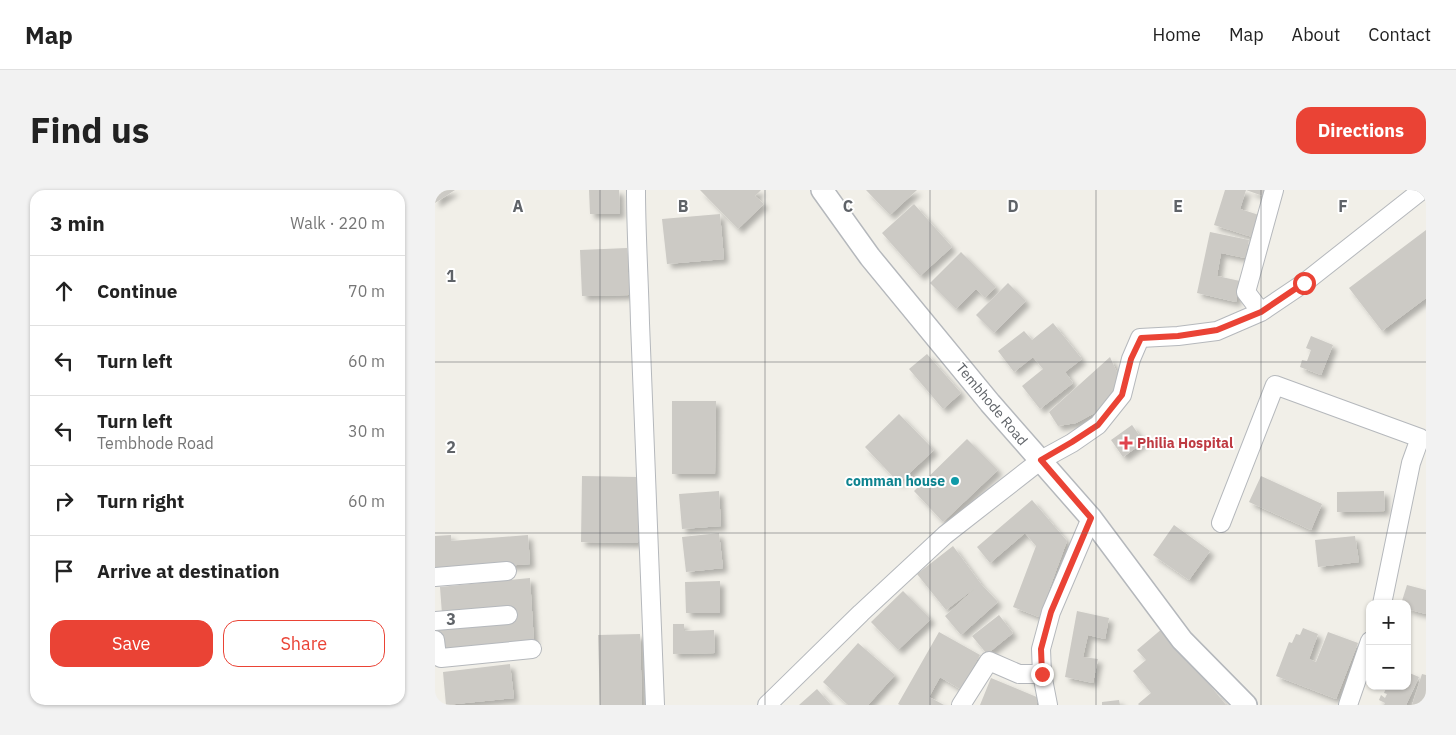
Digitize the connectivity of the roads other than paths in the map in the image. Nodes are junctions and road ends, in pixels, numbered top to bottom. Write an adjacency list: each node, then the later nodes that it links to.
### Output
1 (636, 190): 18 (street)
2 (822, 190): 6 (street, Tembhode Road)
3 (1274, 190): 5 (street)
4 (1422, 190): 5 (street)
5 (1261, 312): 6 (street)
6 (1041, 460): 7 (street, Tembhode Road); 19 (street)
7 (1091, 518): 17 (street); 22 (street, Tembhode Road)
8 (1221, 523): 11 (street)
9 (507, 571): 10 (street)
10 (435, 577)
11 (1383, 600)
12 (508, 615): 13 (street)
13 (435, 621)
14 (435, 640): 16 (street)
15 (1369, 645): 23 (street)
16 (532, 649)
17 (1042, 674): 20 (street); 21 (street)
18 (655, 705)
19 (767, 705)
20 (961, 705)
21 (1048, 705)
22 (1246, 705)
23 (1348, 705)

